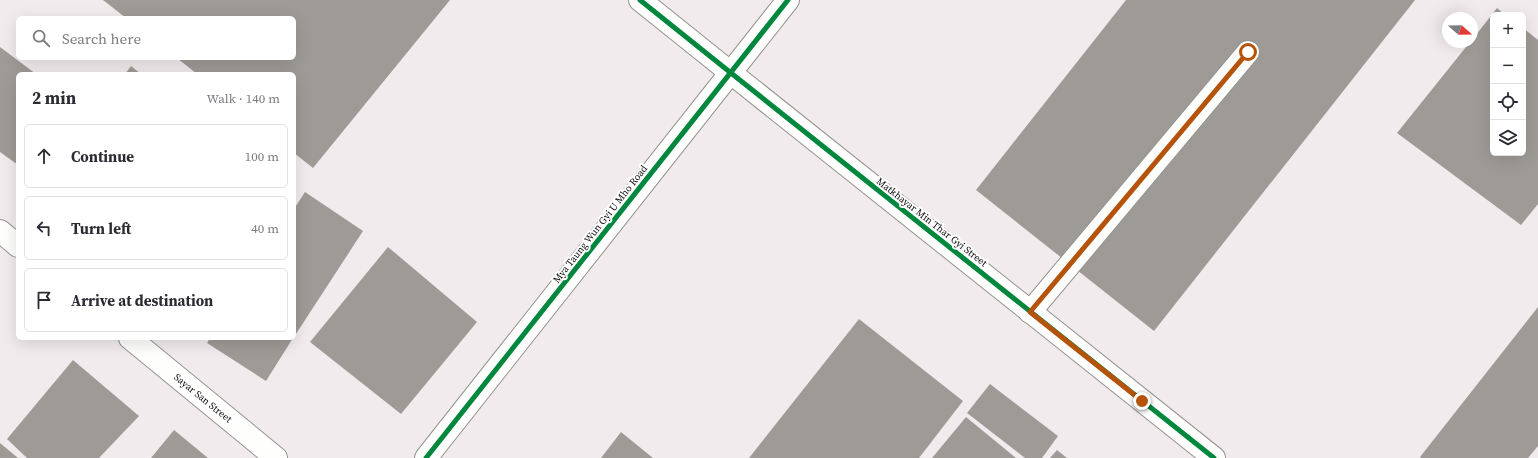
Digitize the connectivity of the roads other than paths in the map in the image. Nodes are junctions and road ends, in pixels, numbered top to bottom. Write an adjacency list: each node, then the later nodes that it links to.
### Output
1 (640, 0): 4 (street, Matkhayar Min Thar Gyi Street)
2 (788, 0): 4 (street, Mya Taung Wun Gyi U Mho Road)
3 (1248, 52): 7 (street)
4 (731, 74): 7 (street, Matkhayar Min Thar Gyi Street); 10 (street, Mya Taung Wun Gyi U Mho Road)
5 (0, 231): 6 (street)
6 (16, 244)
7 (1030, 312): 11 (street, Matkhayar Min Thar Gyi Street)
8 (132, 340): 9 (street, Sayar San Street)
9 (276, 458)
10 (426, 458)
11 (1214, 458)

